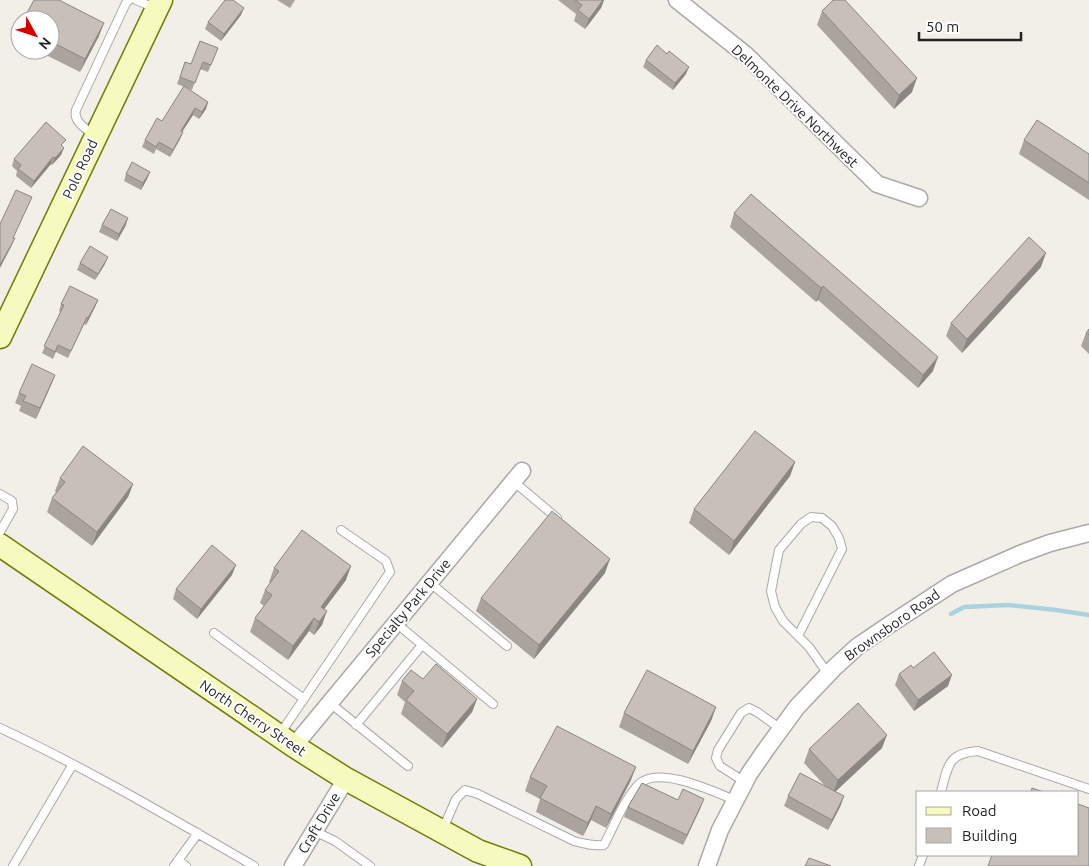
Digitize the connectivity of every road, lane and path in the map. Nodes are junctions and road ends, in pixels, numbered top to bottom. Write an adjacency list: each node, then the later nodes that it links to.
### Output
1 (129, 0): 5 (lane)
2 (136, 0): 4 (lane)
3 (677, 0): 6 (street, Delmonte Drive Northwest)
4 (159, 4): 5 (main road, Polo Road)
5 (96, 137): 7 (main road, Polo Road)
6 (920, 198)
7 (0, 338)
8 (517, 476): 10 (lane); 15 (street, Specialty Park Drive)
9 (0, 494): 12 (lane)
10 (564, 524)
11 (341, 530): 22 (lane)
12 (0, 532)
13 (1089, 533): 21 (street, Brownsboro Road)
14 (0, 545): 28 (main road, North Cherry Street)
15 (429, 582): 16 (street, Specialty Park Drive); 20 (lane)
16 (396, 623): 19 (lane); 23 (street, Specialty Park Drive)
17 (214, 633): 22 (lane)
18 (798, 636): 18 (lane); 21 (lane)
19 (422, 645): 24 (lane); 25 (lane)
20 (507, 646)
21 (828, 674): 27 (street, Brownsboro Road)
22 (304, 699): 28 (lane)
23 (330, 703): 25 (lane); 28 (street, Specialty Park Drive)
24 (494, 704)
25 (356, 725): 30 (lane)
26 (0, 728): 29 (lane)
27 (781, 729): 32 (street, Brownsboro Road); 32 (lane)
28 (287, 741): 31 (main road, North Cherry Street)
29 (73, 764): 38 (lane); 40 (lane)
30 (408, 766)
31 (346, 779): 36 (street, Craft Drive); 37 (main road, North Cherry Street)
32 (745, 782): 35 (street, Brownsboro Road)
33 (1089, 789): 34 (lane)
34 (941, 791)
35 (735, 800): 37 (lane); 46 (street, Brownsboro Road)
36 (314, 831): 43 (street, Craft Drive); 44 (lane)
37 (442, 831): 45 (main road, North Cherry Street)
38 (198, 833): 39 (lane); 42 (lane)
39 (176, 863): 41 (lane)
40 (13, 866)
41 (186, 866)
42 (254, 866)
43 (293, 866)
44 (370, 866)
45 (520, 866)
46 (707, 866)

